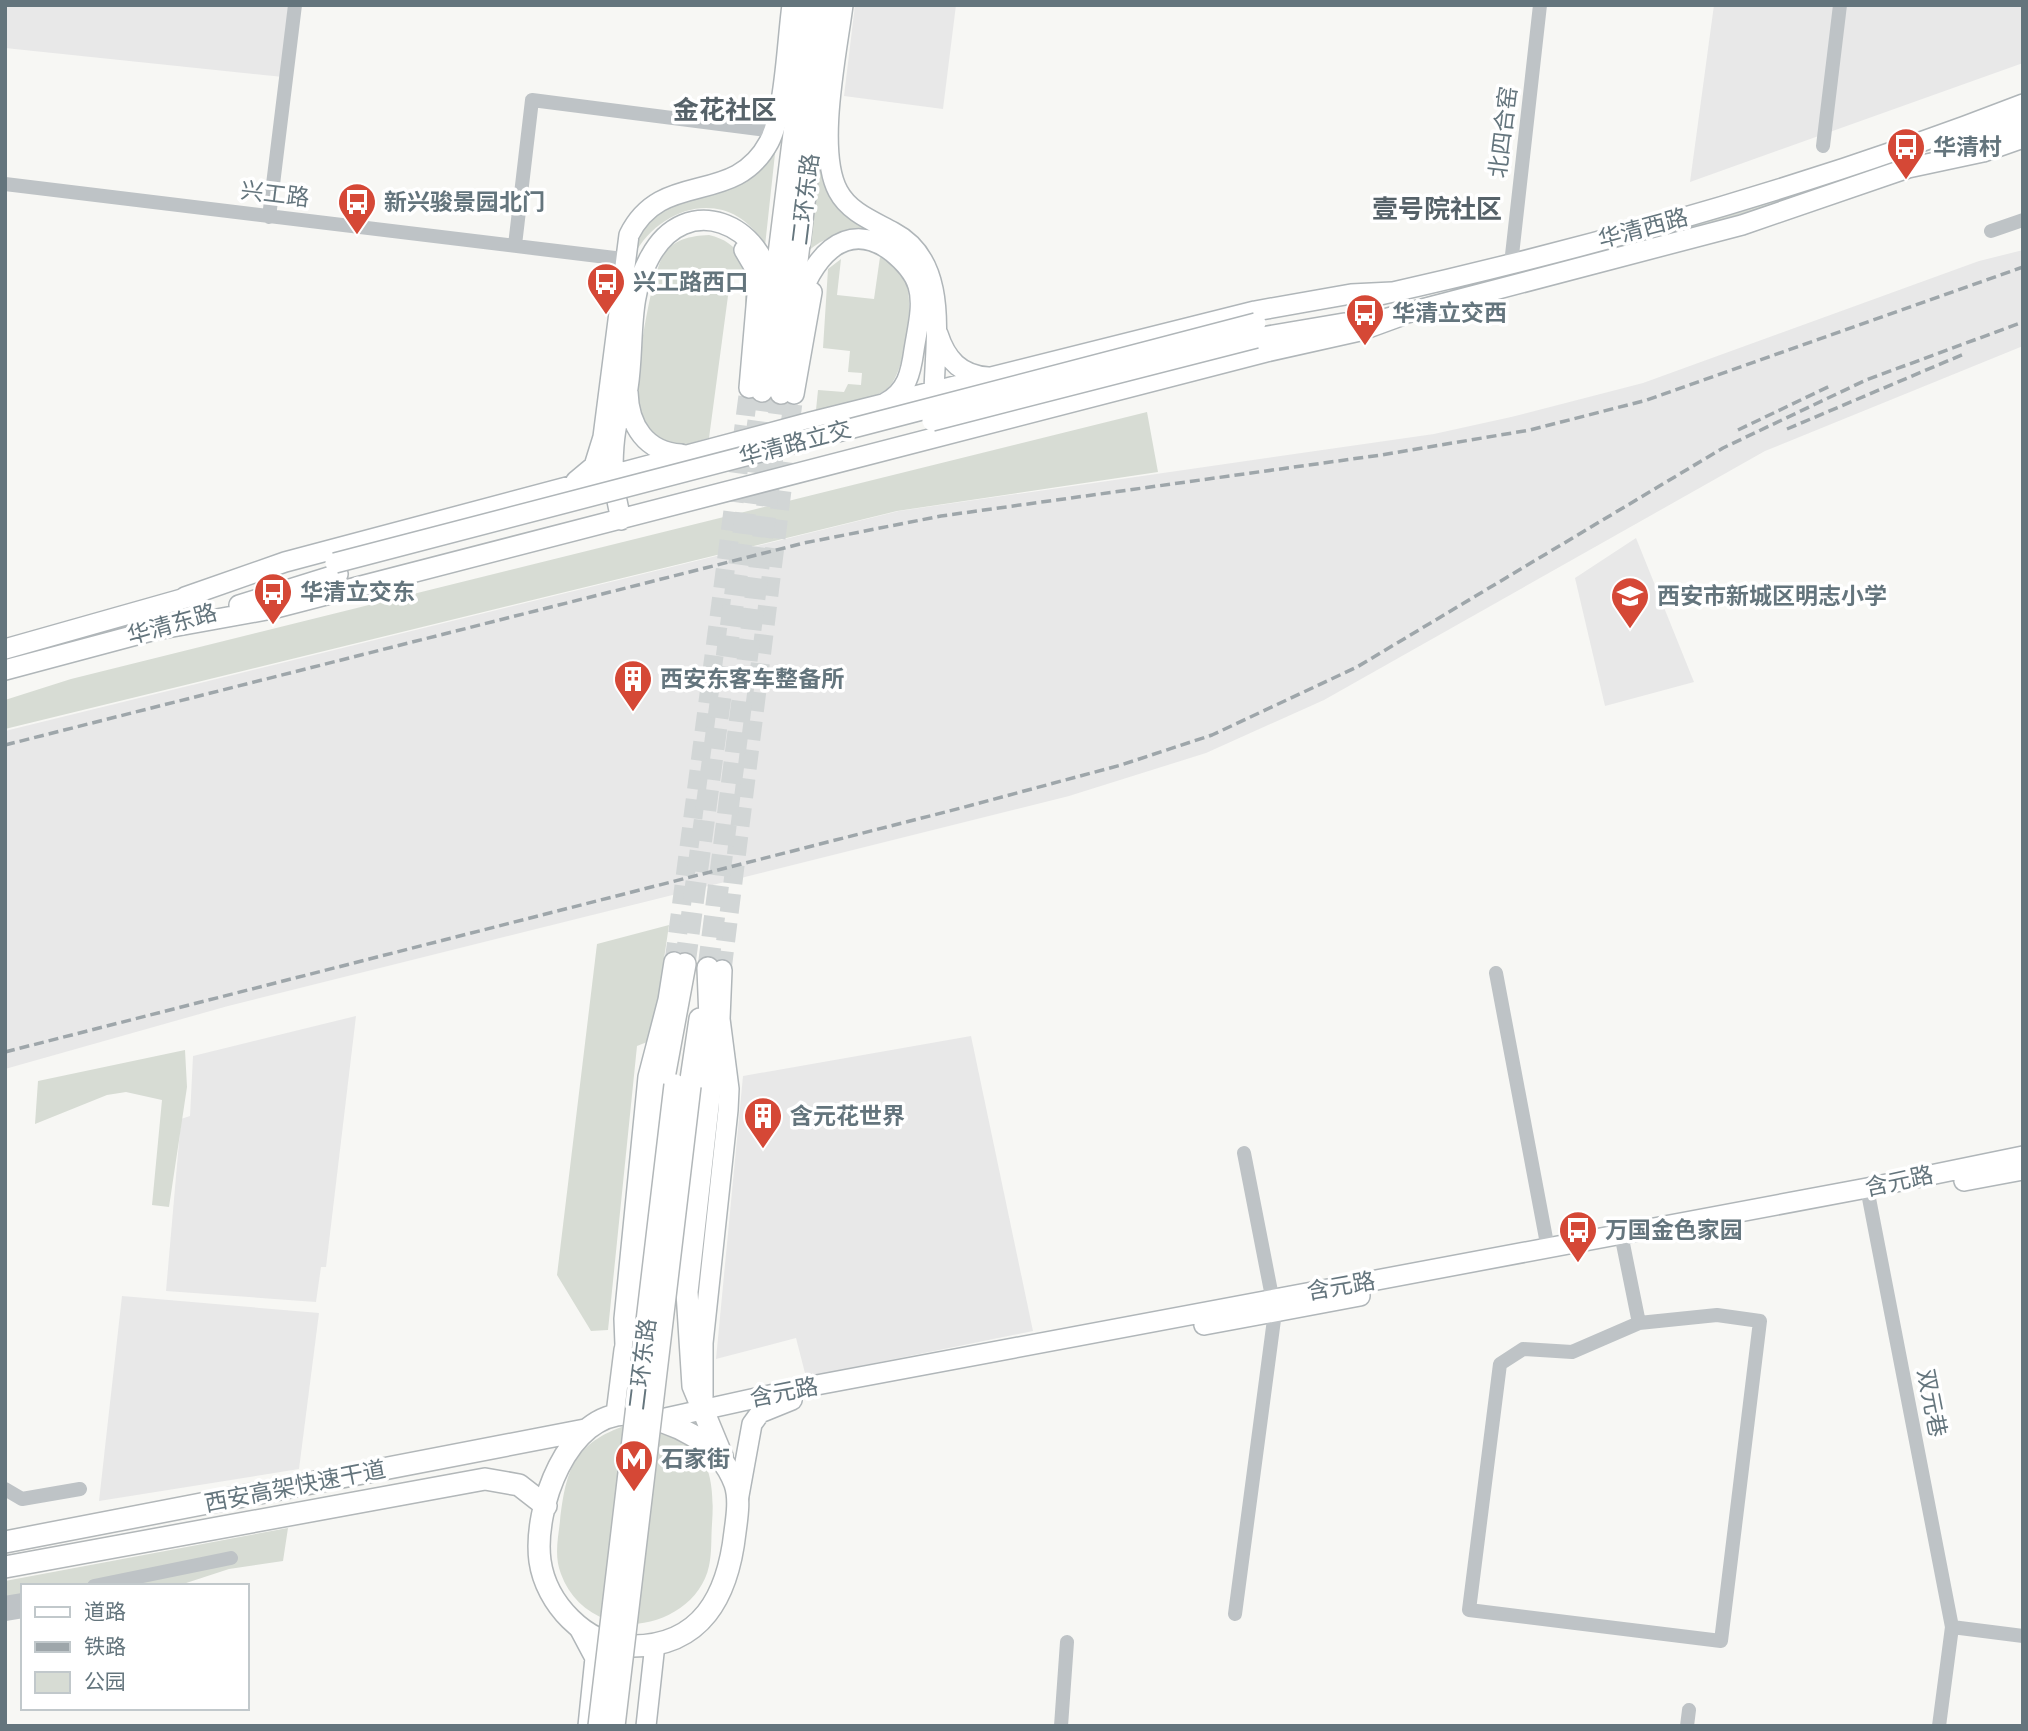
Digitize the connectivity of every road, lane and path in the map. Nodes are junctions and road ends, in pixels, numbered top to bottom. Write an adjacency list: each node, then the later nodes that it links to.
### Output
1 (295, 5): 15 (street)
2 (792, 5): 10 (main road)
3 (810, 5): 23 (highway, 二环东路)
4 (828, 5): 27 (highway, 二环东路)
5 (843, 5): 24 (main road)
6 (1541, 5): 21 (street, 北四合窑)
7 (1840, 5): 12 (street)
8 (2023, 104): 21 (main road, 华清西路)
9 (2023, 121): 13 (main road)
10 (774, 131): 18 (street); 19 (main road)
11 (2023, 138): 13 (main road, 华清西路)
12 (1822, 146)
13 (1908, 168): 25 (main road, 华清西路)
14 (5, 184): 15 (street, 兴工路)
15 (269, 216): 18 (street, 兴工路)
16 (2023, 220): 17 (street)
17 (1991, 231)
18 (515, 246): 19 (street, 兴工路)
19 (623, 259): 37 (main road)
20 (904, 263): 27 (main road); 31 (main road); 33 (main road)
21 (1511, 264): 22 (main road, 华清西路)
22 (1392, 292): 26 (main road, 华清西路); 29 (main road)
23 (772, 306): 28 (main road); 31 (highway, 二环东路)
24 (935, 316): 29 (main road); 32 (main road)
25 (1401, 316): 26 (main road, 华清西路); 35 (main road)
26 (1256, 331): 41 (main road, 华清路立交, bridge)
27 (786, 351): 31 (highway, 二环东路)
28 (632, 357): 30 (main road); 31 (main road)
29 (1003, 376): 32 (main road)
30 (628, 391): 36 (main road); 37 (main road)
31 (771, 391)
32 (934, 393): 33 (main road); 35 (main road)
33 (877, 407): 34 (main road)
34 (803, 425): 36 (main road); 38 (main road)
35 (945, 436): 38 (main road)
36 (712, 448): 37 (main road); 39 (main road)
37 (603, 464): 40 (main road); 42 (main road)
38 (812, 471): 39 (main road)
39 (729, 492): 40 (main road)
40 (611, 522): 43 (main road)
41 (336, 569): 42 (main road, 华清东路); 43 (main road, 华清东路)
42 (185, 597): 44 (main road, 华清东路)
43 (156, 630): 45 (main road, 华清东路)
44 (5, 649)
45 (5, 670)
46 (680, 963): 49 (highway); 60 (main road)
47 (715, 969): 50 (highway); 59 (highway); 61 (main road)
48 (1496, 973): 56 (street)
49 (681, 996): 50 (highway); 60 (highway)
50 (683, 1085): 84 (highway, 二环东路, bridge); 85 (highway, 二环东路, bridge)
51 (1244, 1153): 57 (street)
52 (2023, 1156): 54 (main road, 含元路)
53 (2023, 1170): 54 (main road, 含元路)
54 (1868, 1193): 55 (main road, 含元路); 78 (street, 双元巷)
55 (1622, 1240): 56 (main road, 含元路); 57 (main road, 含元路); 58 (street)
56 (1548, 1249): 57 (main road, 含元路)
57 (1274, 1305): 62 (main road, 含元路); 70 (main road, 含元路); 76 (street)
58 (1639, 1323): 58 (street)
59 (687, 1325): 61 (main road); 63 (highway)
60 (625, 1350): 64 (highway)
61 (704, 1371): 62 (main road); 63 (main road)
62 (767, 1395): 63 (main road, 含元路)
63 (703, 1411): 65 (main road, 含元路); 67 (highway)
64 (617, 1414): 65 (highway); 66 (highway)
65 (661, 1419): 67 (highway)
66 (585, 1430): 71 (highway); 72 (highway, 西安高架快速干道)
67 (730, 1474): 70 (highway)
68 (5, 1489): 69 (street)
69 (80, 1489)
70 (737, 1502): 81 (highway)
71 (546, 1506): 74 (highway, 西安高架快速干道); 77 (highway)
72 (5, 1542)
73 (232, 1558): 75 (street)
74 (5, 1567)
75 (104, 1584)
76 (1235, 1614)
77 (577, 1626): 81 (highway); 83 (main road)
78 (1952, 1627): 79 (street); 89 (street, 双元巷)
79 (2023, 1636)
80 (1067, 1642): 87 (street)
81 (655, 1644): 86 (main road)
82 (1689, 1710): 88 (street)
83 (588, 1726)
84 (599, 1726)
85 (614, 1726)
86 (646, 1726)
87 (1061, 1726)
88 (1687, 1726)
89 (1939, 1726)

